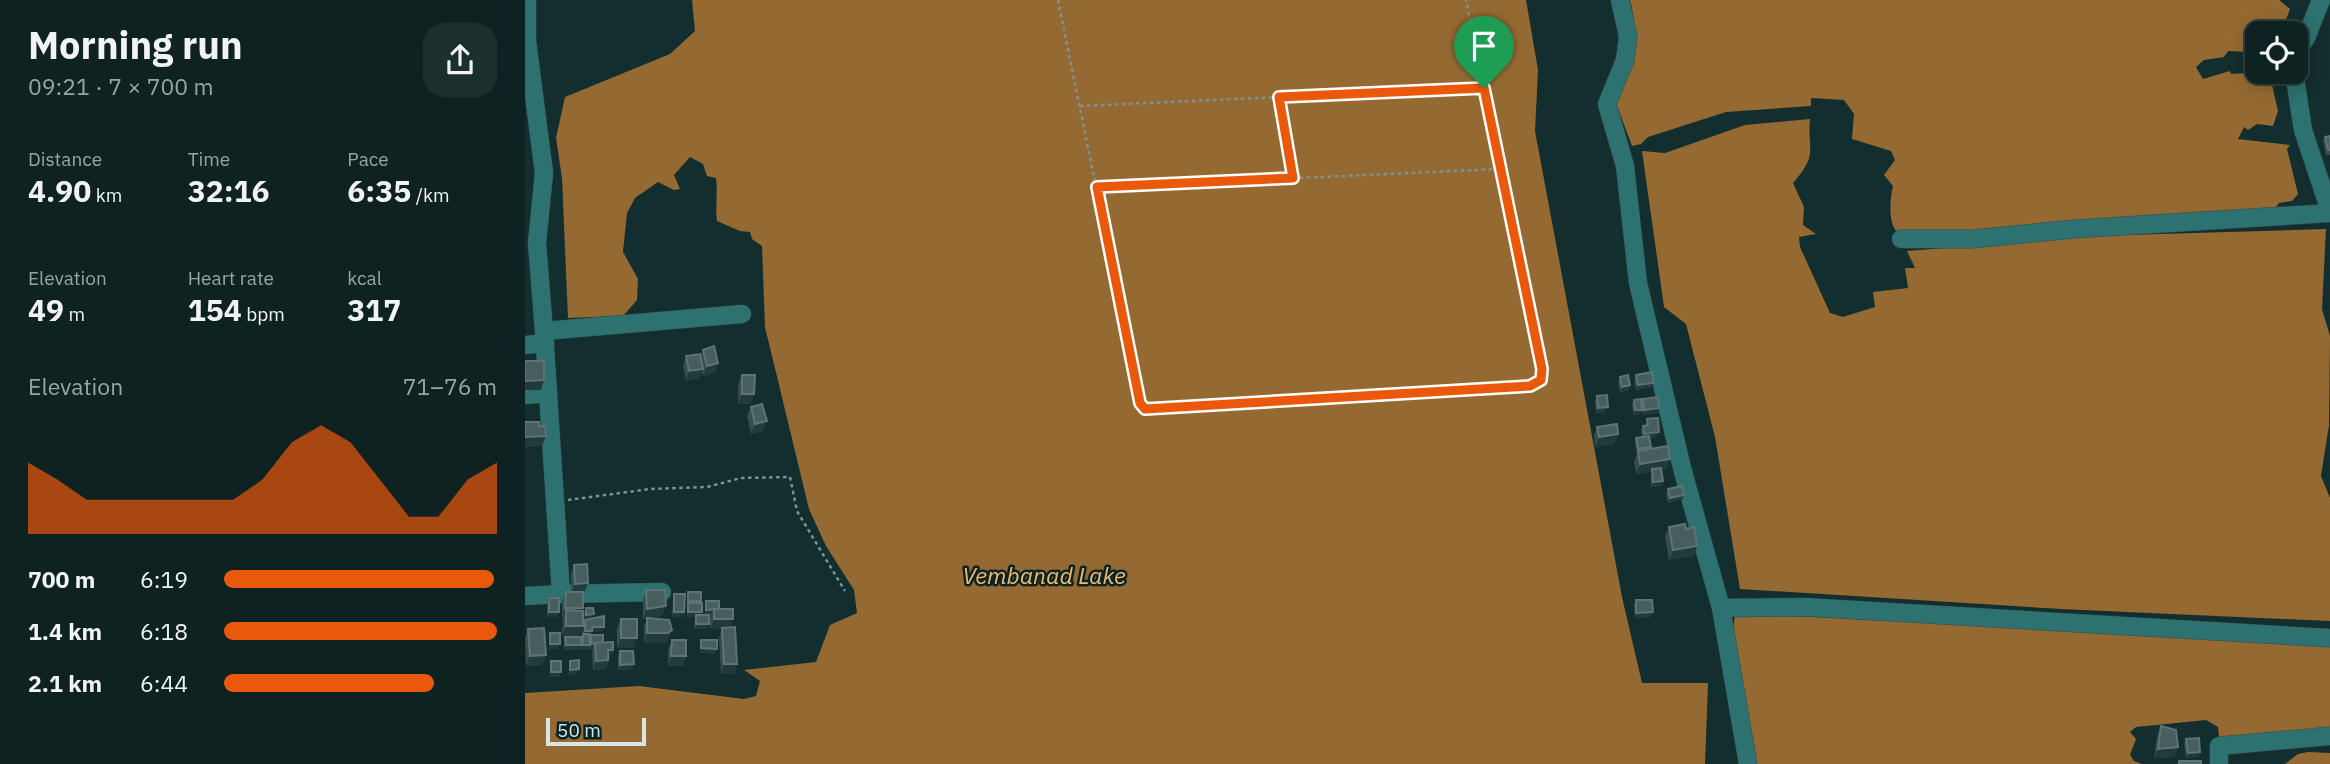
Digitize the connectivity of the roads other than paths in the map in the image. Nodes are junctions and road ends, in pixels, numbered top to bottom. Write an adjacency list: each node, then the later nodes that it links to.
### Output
1 (527, 0): 10 (street)
2 (1620, 0): 17 (street)
3 (2321, 0): 4 (street)
4 (2322, 20): 5 (street)
5 (2308, 37)
6 (2296, 84): 7 (street)
7 (2330, 212): 8 (street)
8 (1901, 239)
9 (742, 314): 10 (street)
10 (544, 337): 11 (street); 12 (street)
11 (525, 345)
12 (548, 393): 13 (street); 15 (street)
13 (525, 395)
14 (662, 592): 15 (street)
15 (561, 594): 16 (street)
16 (525, 596)
17 (1721, 608): 18 (street); 20 (street)
18 (2330, 638)
19 (2330, 736): 21 (street)
20 (1748, 764)
21 (2219, 764)

